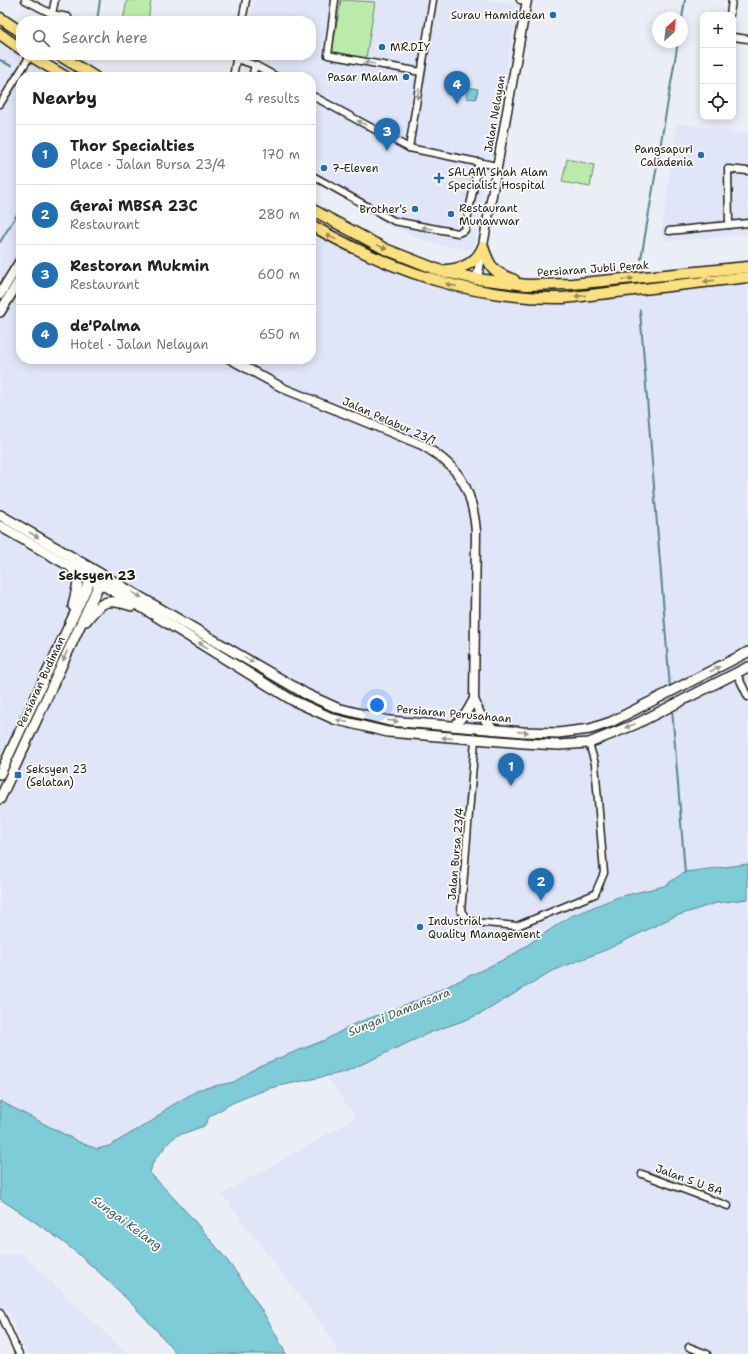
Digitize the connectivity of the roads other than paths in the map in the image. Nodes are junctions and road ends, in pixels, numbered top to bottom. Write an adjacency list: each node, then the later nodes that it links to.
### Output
1 (25, 0): 9 (street)
2 (55, 0): 9 (street)
3 (246, 0): 11 (street)
4 (335, 0): 30 (street, one-way to 4)
5 (433, 0): 30 (street)
6 (524, 0): 36 (street, Jalan Nelayan)
7 (732, 0): 8 (street)
8 (730, 12)
9 (52, 14): 10 (street)
10 (63, 16)
11 (243, 16)
12 (0, 18): 13 (main road)
13 (16, 29)
14 (0, 34): 17 (main road)
15 (736, 37): 16 (street)
16 (748, 39)
17 (16, 45)
18 (27, 60): 24 (street)
19 (38, 60): 25 (main road)
20 (67, 60): 26 (main road)
21 (236, 60): 27 (street)
22 (242, 60): 23 (street)
23 (255, 66): 28 (street); 29 (street)
24 (20, 72)
25 (58, 72)
26 (88, 72)
27 (234, 72)
28 (253, 72)
29 (267, 72)
30 (421, 72): 34 (street, one-way to 34)
31 (16, 78): 33 (street)
32 (316, 98): 34 (street, one-way to 32)
33 (0, 104)
34 (409, 148): 35 (street)
35 (479, 162): 36 (street); 38 (street, one-way to 38)
36 (497, 166): 44 (street, Jalan Nelayan)
37 (748, 171): 41 (street)
38 (316, 178)
39 (316, 212): 47 (main road, Persiaran Jubli Perak, one-way to 47)
40 (748, 223): 41 (street)
41 (729, 225): 43 (street)
42 (316, 228): 52 (main road, one-way to 42)
43 (669, 231)
44 (483, 247): 47 (main road); 49 (street, Jalan Nelayan); 50 (main road)
45 (748, 267): 50 (main road, Persiaran Jubli Perak, one-way to 45)
46 (16, 268): 53 (main road)
47 (441, 271): 49 (main road, Persiaran Jubli Perak)
48 (748, 277): 52 (main road, one-way to 52)
49 (477, 279): 50 (main road, Persiaran Jubli Perak); 52 (main road)
50 (527, 285)
51 (16, 286): 54 (main road)
52 (491, 293)
53 (0, 294)
54 (0, 312)
55 (239, 364): 68 (street, Jalan Pelabur 23/1)
56 (0, 515): 59 (main road, Persiaran Perusahaan, one-way to 59)
57 (0, 526): 58 (main road, Persiaran Perusahaan)
58 (72, 567): 59 (main road, Persiaran Perusahaan); 62 (main road)
59 (93, 574): 60 (main road, Persiaran Perusahaan); 62 (main road, Persiaran Budiman)
60 (101, 579): 61 (main road, Persiaran Perusahaan); 63 (main road, Persiaran Budiman); 69 (main road, Persiaran Perusahaan, one-way to 69)
61 (141, 607): 63 (main road); 71 (main road, Persiaran Perusahaan, one-way to 61)
62 (67, 629): 73 (main road, Persiaran Budiman)
63 (75, 636): 74 (main road, Persiaran Budiman, one-way to 74)
64 (748, 652): 70 (main road, Persiaran Perusahaan, one-way to 64)
65 (748, 666): 66 (main road, Persiaran Perusahaan)
66 (736, 672): 67 (street); 72 (main road, Persiaran Perusahaan, one-way to 72)
67 (748, 697)
68 (474, 699): 69 (street); 70 (street, Jalan Pelabur 23/1)
69 (454, 726): 70 (main road, Persiaran Perusahaan)
70 (494, 730)
71 (476, 740): 72 (main road, Persiaran Perusahaan); 72 (street, Jalan Bursa 23/4)
72 (589, 742)
73 (0, 774)
74 (0, 799)
75 (642, 1174): 76 (street, Jalan S U 8A)
76 (728, 1206)
77 (0, 1312): 78 (street)
78 (2, 1322): 80 (street)
79 (689, 1347): 81 (street)
80 (19, 1354)
81 (706, 1354)

